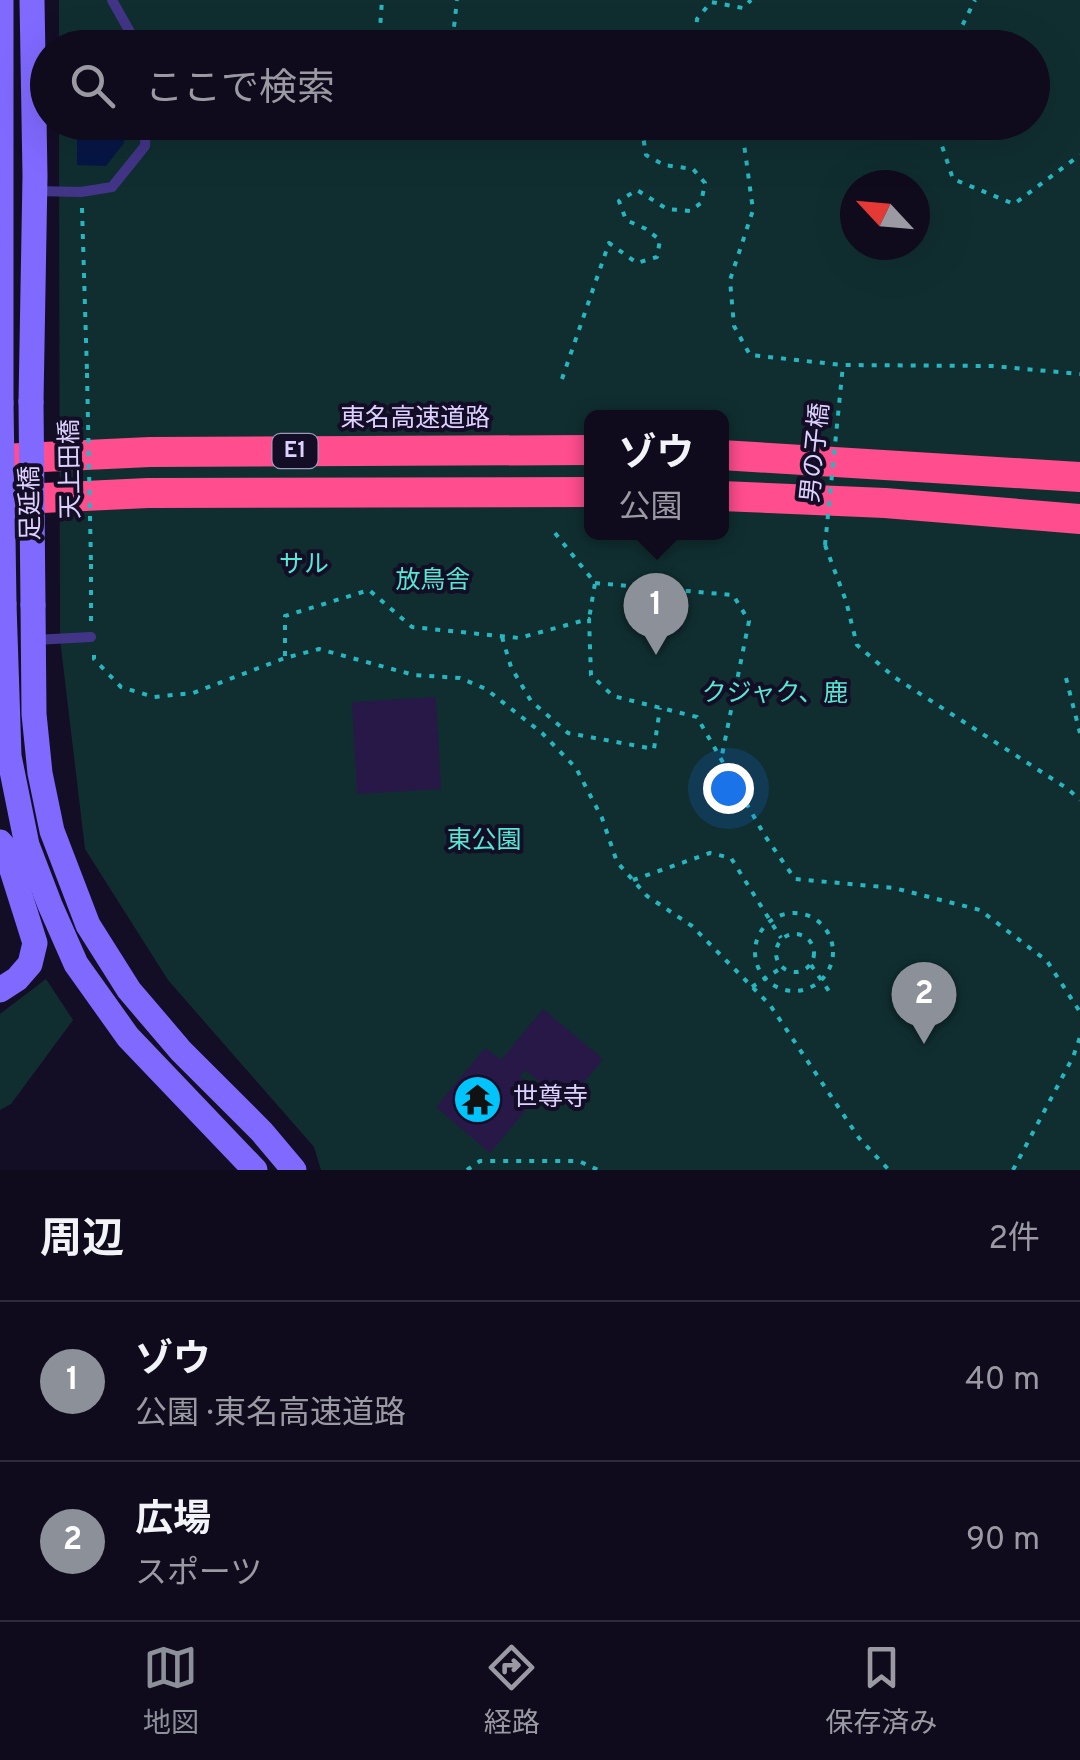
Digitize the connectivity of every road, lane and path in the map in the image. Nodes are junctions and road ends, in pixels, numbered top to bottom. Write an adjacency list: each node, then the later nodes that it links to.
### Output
1 (1, 0): 25 (street, 足延橋)
2 (32, 0): 8 (street, 足延橋)
3 (112, 0): 9 (lane)
4 (382, 0): 10 (path)
5 (458, 0): 11 (path)
6 (751, 0): 12 (path)
7 (975, 0): 13 (path)
8 (32, 30)
9 (128, 30)
10 (380, 30)
11 (452, 30)
12 (696, 30)
13 (960, 30)
14 (33, 140): 20 (street, 足延橋)
15 (145, 140): 21 (lane)
16 (644, 140): 24 (path)
17 (743, 140): 22 (path)
18 (940, 140): 19 (path)
19 (1080, 155)
20 (34, 191): 21 (lane); 39 (street, 足延橋, bridge)
21 (82, 192): 38 (path, 天上田橋, bridge)
22 (843, 365): 23 (path); 45 (path, 男の子橋, bridge)
23 (1080, 374)
24 (562, 380)
25 (1, 403): 59 (street, 足延橋, bridge)
26 (584, 450): 28 (highway, 東名高速道路 / E1)
27 (729, 455): 29 (highway)
28 (0, 459)
29 (1080, 477)
30 (584, 492): 32 (highway, E1)
31 (729, 496): 33 (highway)
32 (0, 500)
33 (1080, 519)
34 (555, 533): 35 (path)
35 (596, 583): 36 (path); 44 (path)
36 (589, 619): 37 (path); 42 (path)
37 (502, 636): 40 (path); 42 (path)
38 (91, 638): 39 (lane); 40 (path)
39 (34, 640): 60 (street, 足延橋)
40 (284, 658): 47 (path)
41 (1066, 678): 43 (path)
42 (660, 708): 44 (path)
43 (1080, 733)
44 (722, 760): 57 (path)
45 (1080, 800)
46 (0, 842): 55 (street)
47 (633, 880): 48 (path); 54 (path)
48 (770, 920): 49 (path); 52 (path); 53 (path)
49 (782, 938): 50 (path); 51 (path)
50 (811, 965): 51 (path); 53 (path)
51 (781, 968): 52 (path)
52 (764, 978): 53 (path); 54 (path)
53 (822, 980): 56 (path)
54 (752, 987): 63 (path)
55 (0, 990)
56 (831, 994)
57 (1080, 1012)
58 (1080, 1038): 64 (path)
59 (255, 1170)
60 (294, 1170)
61 (467, 1170): 62 (path)
62 (598, 1170)
63 (890, 1170)
64 (1013, 1170)

